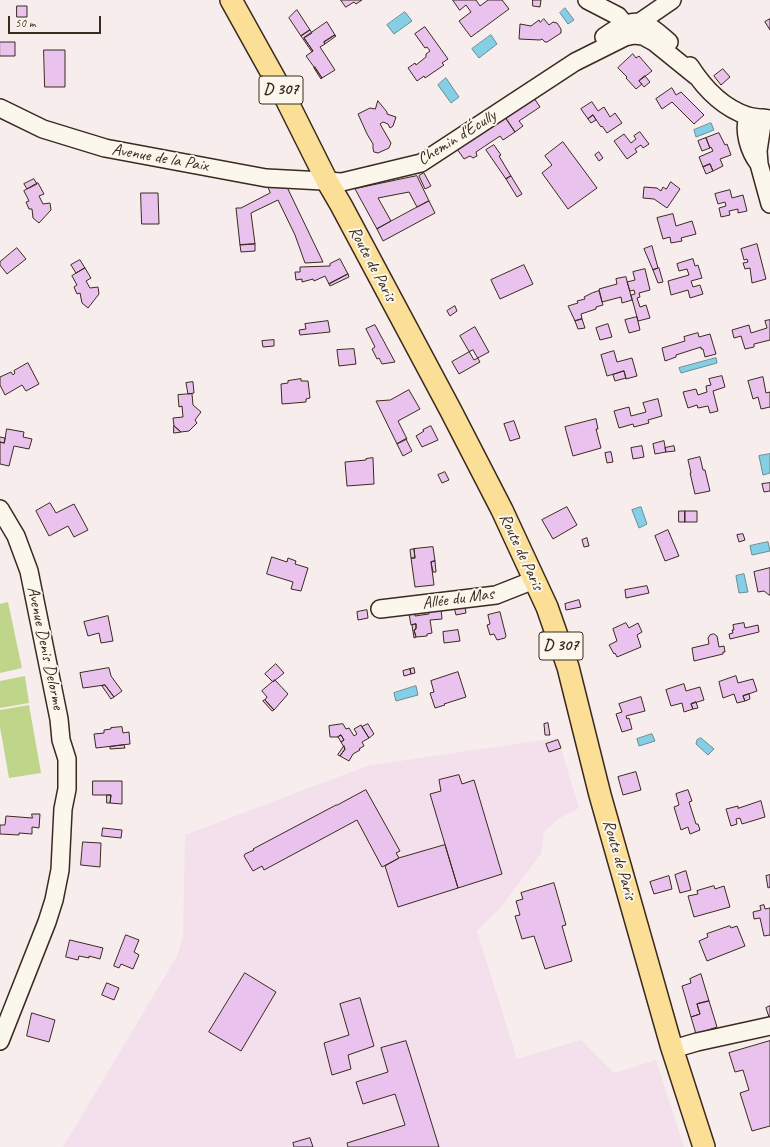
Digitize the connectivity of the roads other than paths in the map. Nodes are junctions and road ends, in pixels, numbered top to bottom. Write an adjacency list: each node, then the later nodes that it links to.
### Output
1 (231, 0): 7 (main road, Route de Paris / D 307)
2 (587, 0): 4 (street)
3 (672, 0): 4 (street, Chemin d'Écully)
4 (633, 27): 6 (street); 7 (street, Chemin d'Écully)
5 (0, 108): 7 (street, Avenue de la Paix)
6 (760, 118): 8 (street)
7 (327, 181): 10 (main road, Route de Paris / D 307)
8 (770, 204)
9 (1, 516): 13 (street, Avenue Denis Delorme)
10 (534, 580): 11 (street, Allée du Mas); 14 (main road, Route de Paris / D 307)
11 (380, 609)
12 (770, 1026): 14 (street)
13 (0, 1041)
14 (673, 1049): 15 (main road, Route de Paris / D 307)
15 (704, 1147)

